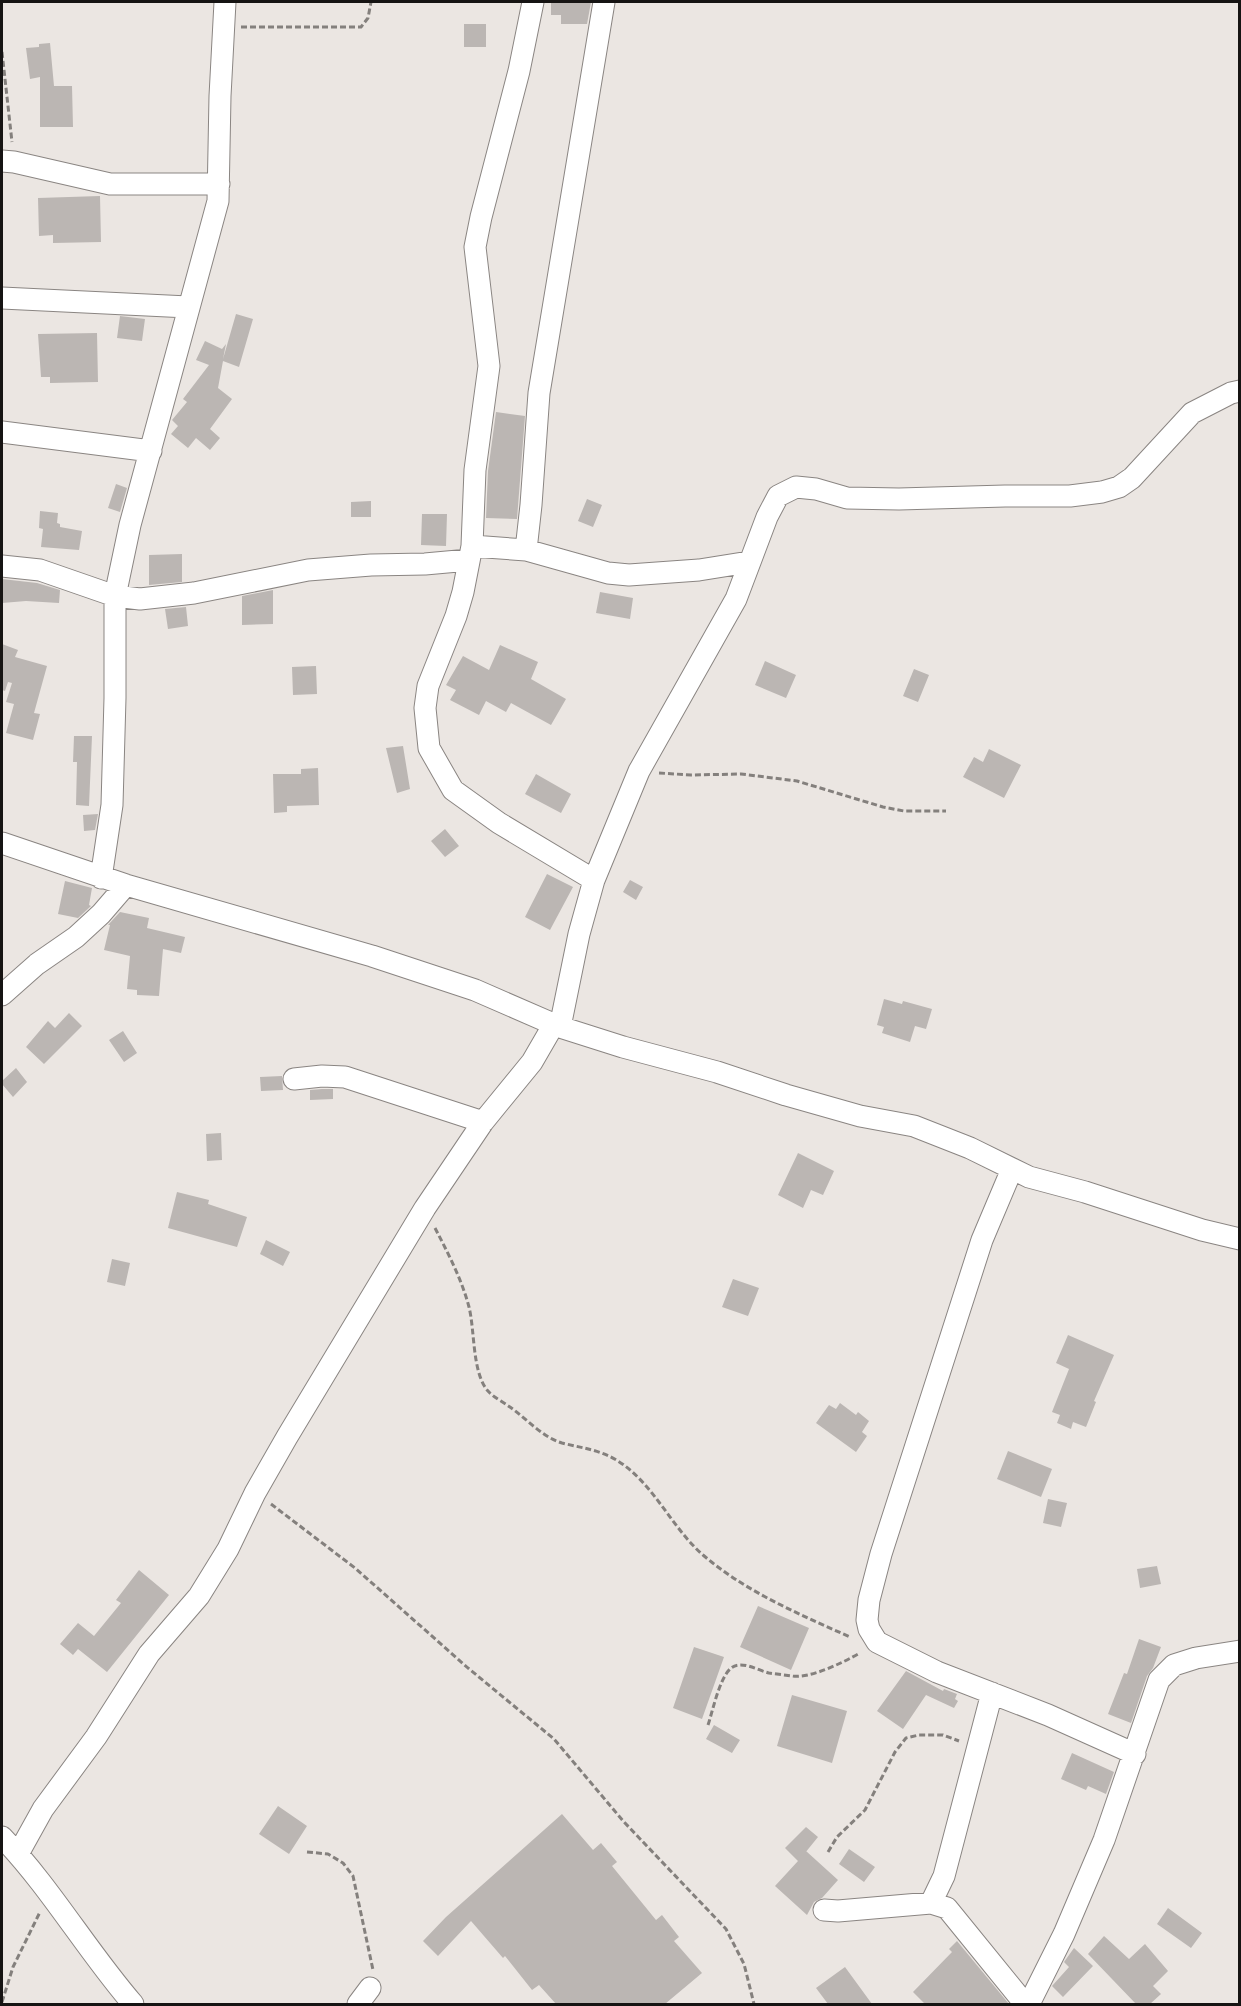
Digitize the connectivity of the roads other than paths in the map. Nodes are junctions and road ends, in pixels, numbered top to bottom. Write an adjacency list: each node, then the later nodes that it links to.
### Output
1 (225, 2): 5 (street)
2 (533, 2): 12 (street)
3 (604, 2): 11 (street)
4 (8, 161): 5 (street)
5 (219, 184): 7 (street)
6 (2, 298): 7 (street)
7 (188, 307): 10 (street)
8 (1239, 391): 13 (street)
9 (2, 432): 10 (street)
10 (151, 451): 15 (street)
11 (526, 550): 12 (street); 13 (street)
12 (470, 553): 15 (street); 18 (street)
13 (749, 562): 18 (street)
14 (2, 566): 15 (street)
15 (115, 596): 17 (street)
16 (2, 843): 17 (street)
17 (101, 878): 19 (street)
18 (594, 880): 21 (street)
19 (126, 885): 20 (street); 21 (street)
20 (2, 995)
21 (557, 1025): 23 (street); 24 (street)
22 (294, 1079): 23 (street)
23 (483, 1122): 30 (street)
24 (1012, 1169): 25 (street); 27 (street)
25 (1239, 1239)
26 (1239, 1651): 28 (street)
27 (992, 1693): 28 (street); 31 (street)
28 (1135, 1754): 34 (street)
29 (2, 1837): 30 (street)
30 (18, 1854): 33 (street)
31 (931, 1903): 32 (street); 34 (street)
32 (824, 1910)
33 (132, 2004)
34 (1027, 2004)

